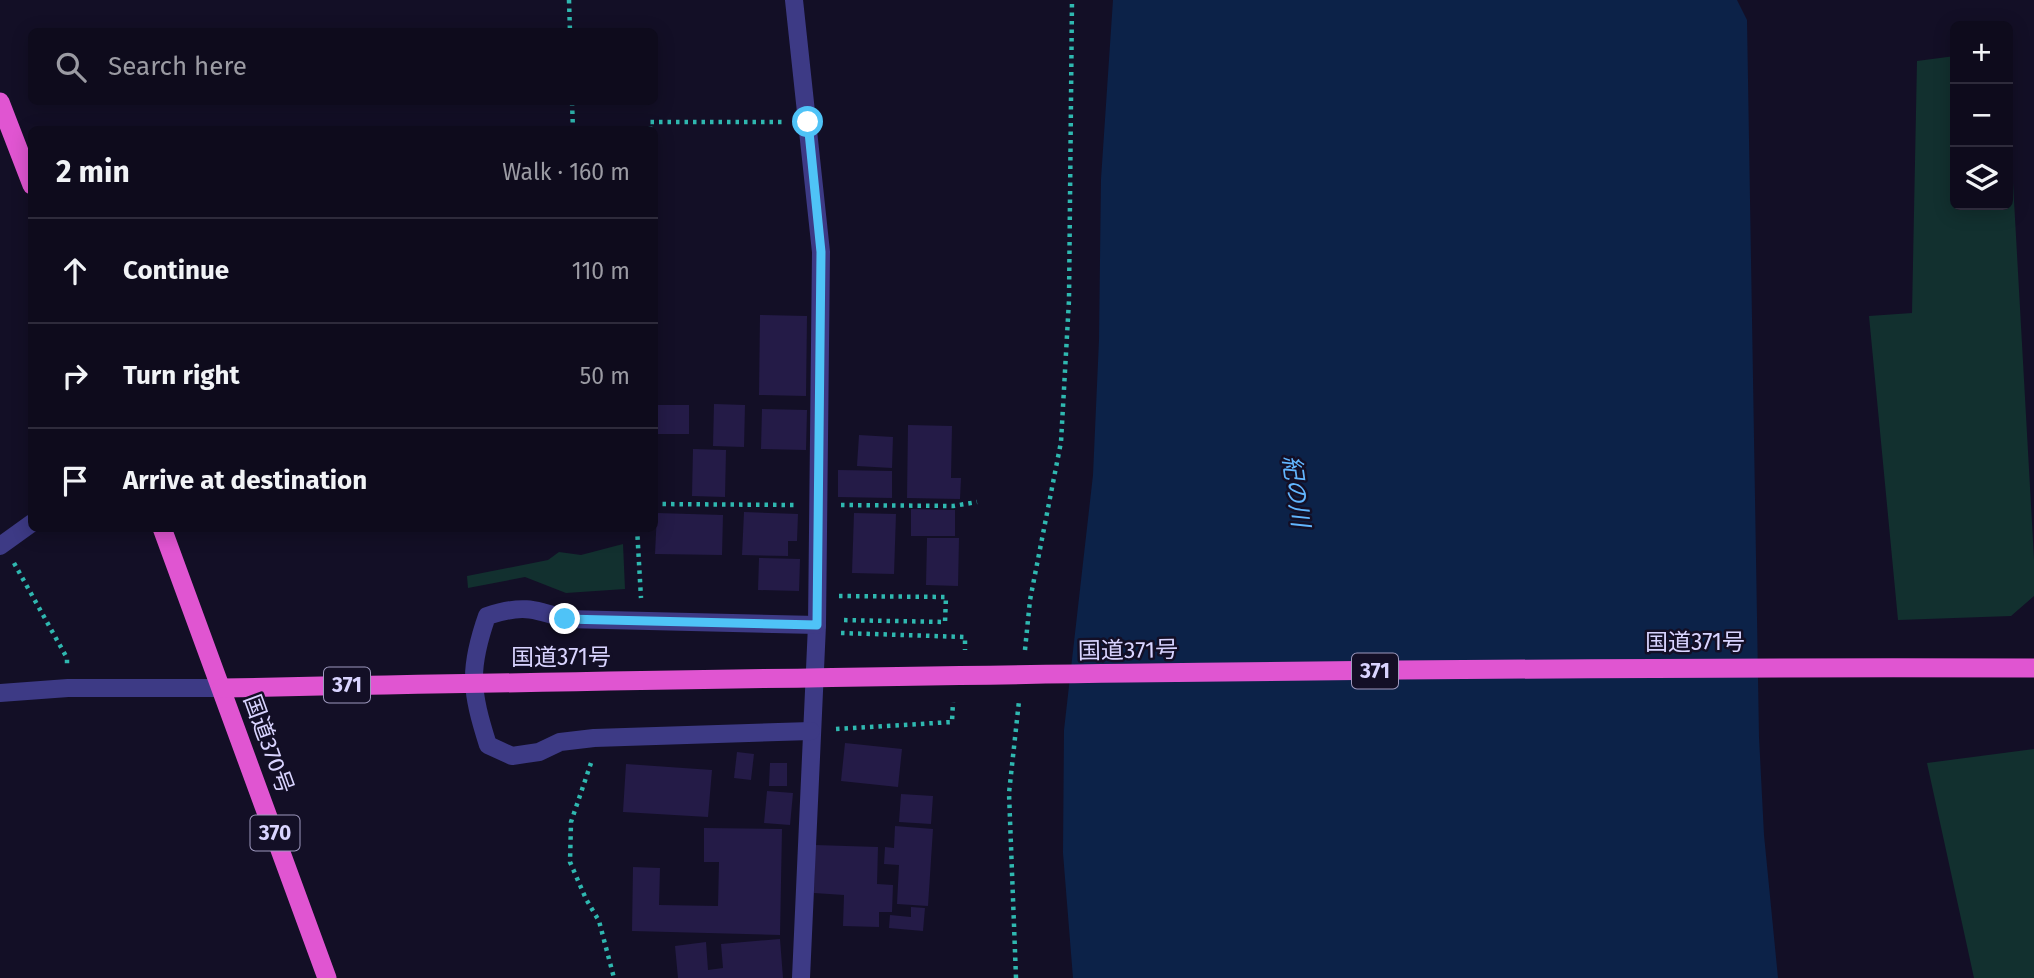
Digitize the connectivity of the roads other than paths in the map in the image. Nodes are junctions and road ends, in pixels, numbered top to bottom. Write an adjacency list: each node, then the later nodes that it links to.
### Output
1 (794, 0): 7 (street)
2 (0, 102): 3 (highway)
3 (28, 176)
4 (28, 526): 6 (street)
5 (164, 532): 10 (highway, 国道370号 / 370)
6 (2, 545)
7 (817, 625): 9 (street); 12 (street)
8 (2034, 668): 9 (highway, 国道371号 / 371)
9 (472, 682): 10 (highway, 国道371号 / 371); 12 (street)
10 (222, 688): 11 (street); 13 (highway, 国道370号 / 370)
11 (0, 693)
12 (811, 731): 14 (street)
13 (327, 978)
14 (802, 978)

